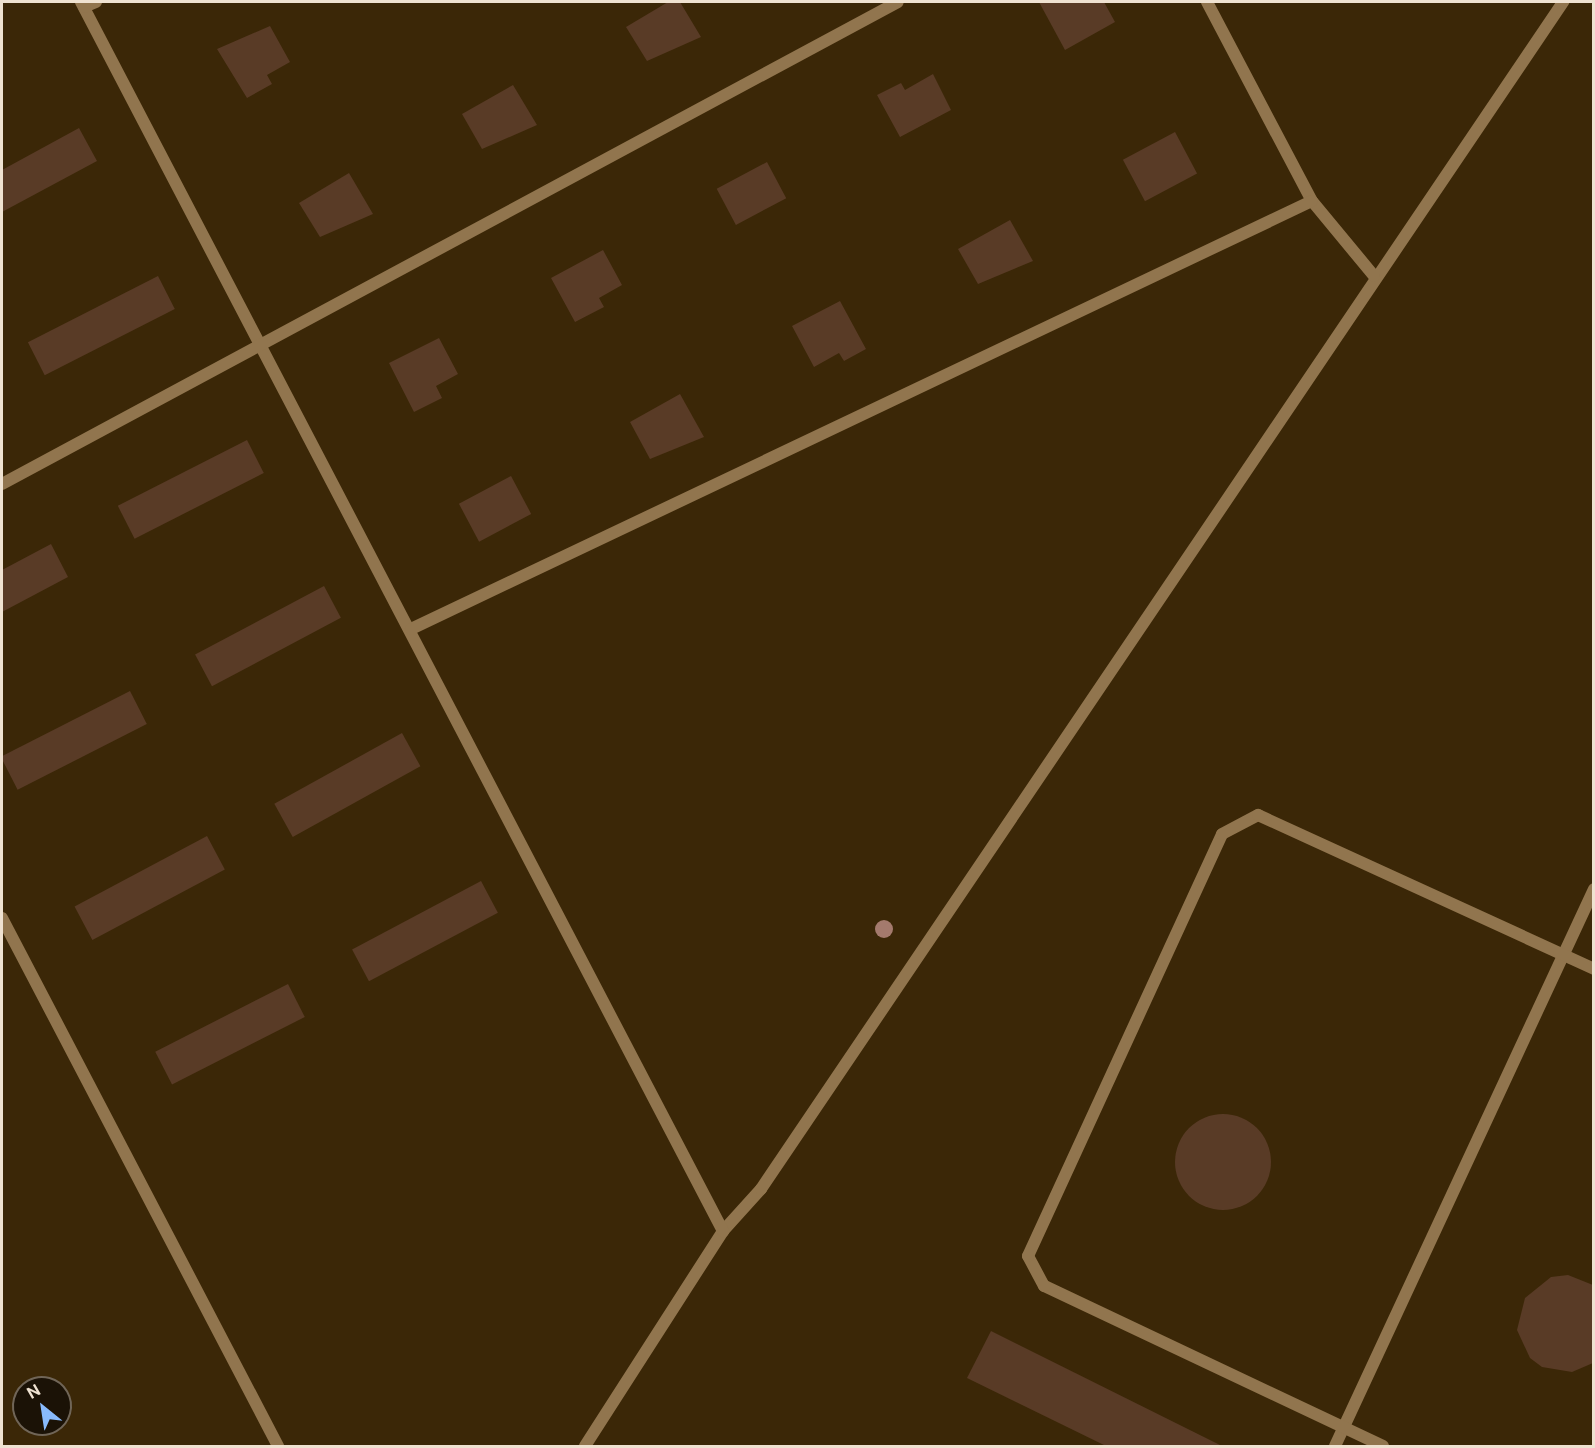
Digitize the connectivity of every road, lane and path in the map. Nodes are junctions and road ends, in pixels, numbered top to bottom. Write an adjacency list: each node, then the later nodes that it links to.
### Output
1 (96, 2): 5 (street)
2 (898, 2): 8 (street)
3 (1207, 2): 6 (street)
4 (1563, 2): 7 (street)
5 (83, 4): 8 (street)
6 (1312, 201): 7 (street); 10 (street)
7 (1374, 276): 15 (street)
8 (263, 342): 9 (street); 10 (street)
9 (2, 484)
10 (411, 629): 15 (street)
11 (1593, 889): 13 (street)
12 (2, 918): 17 (street)
13 (1563, 955): 14 (street); 16 (street); 16 (street)
14 (1593, 969)
15 (723, 1231): 18 (street)
16 (1343, 1428): 19 (street); 20 (street)
17 (278, 1446)
18 (585, 1446)
19 (1335, 1446)
20 (1383, 1446)

